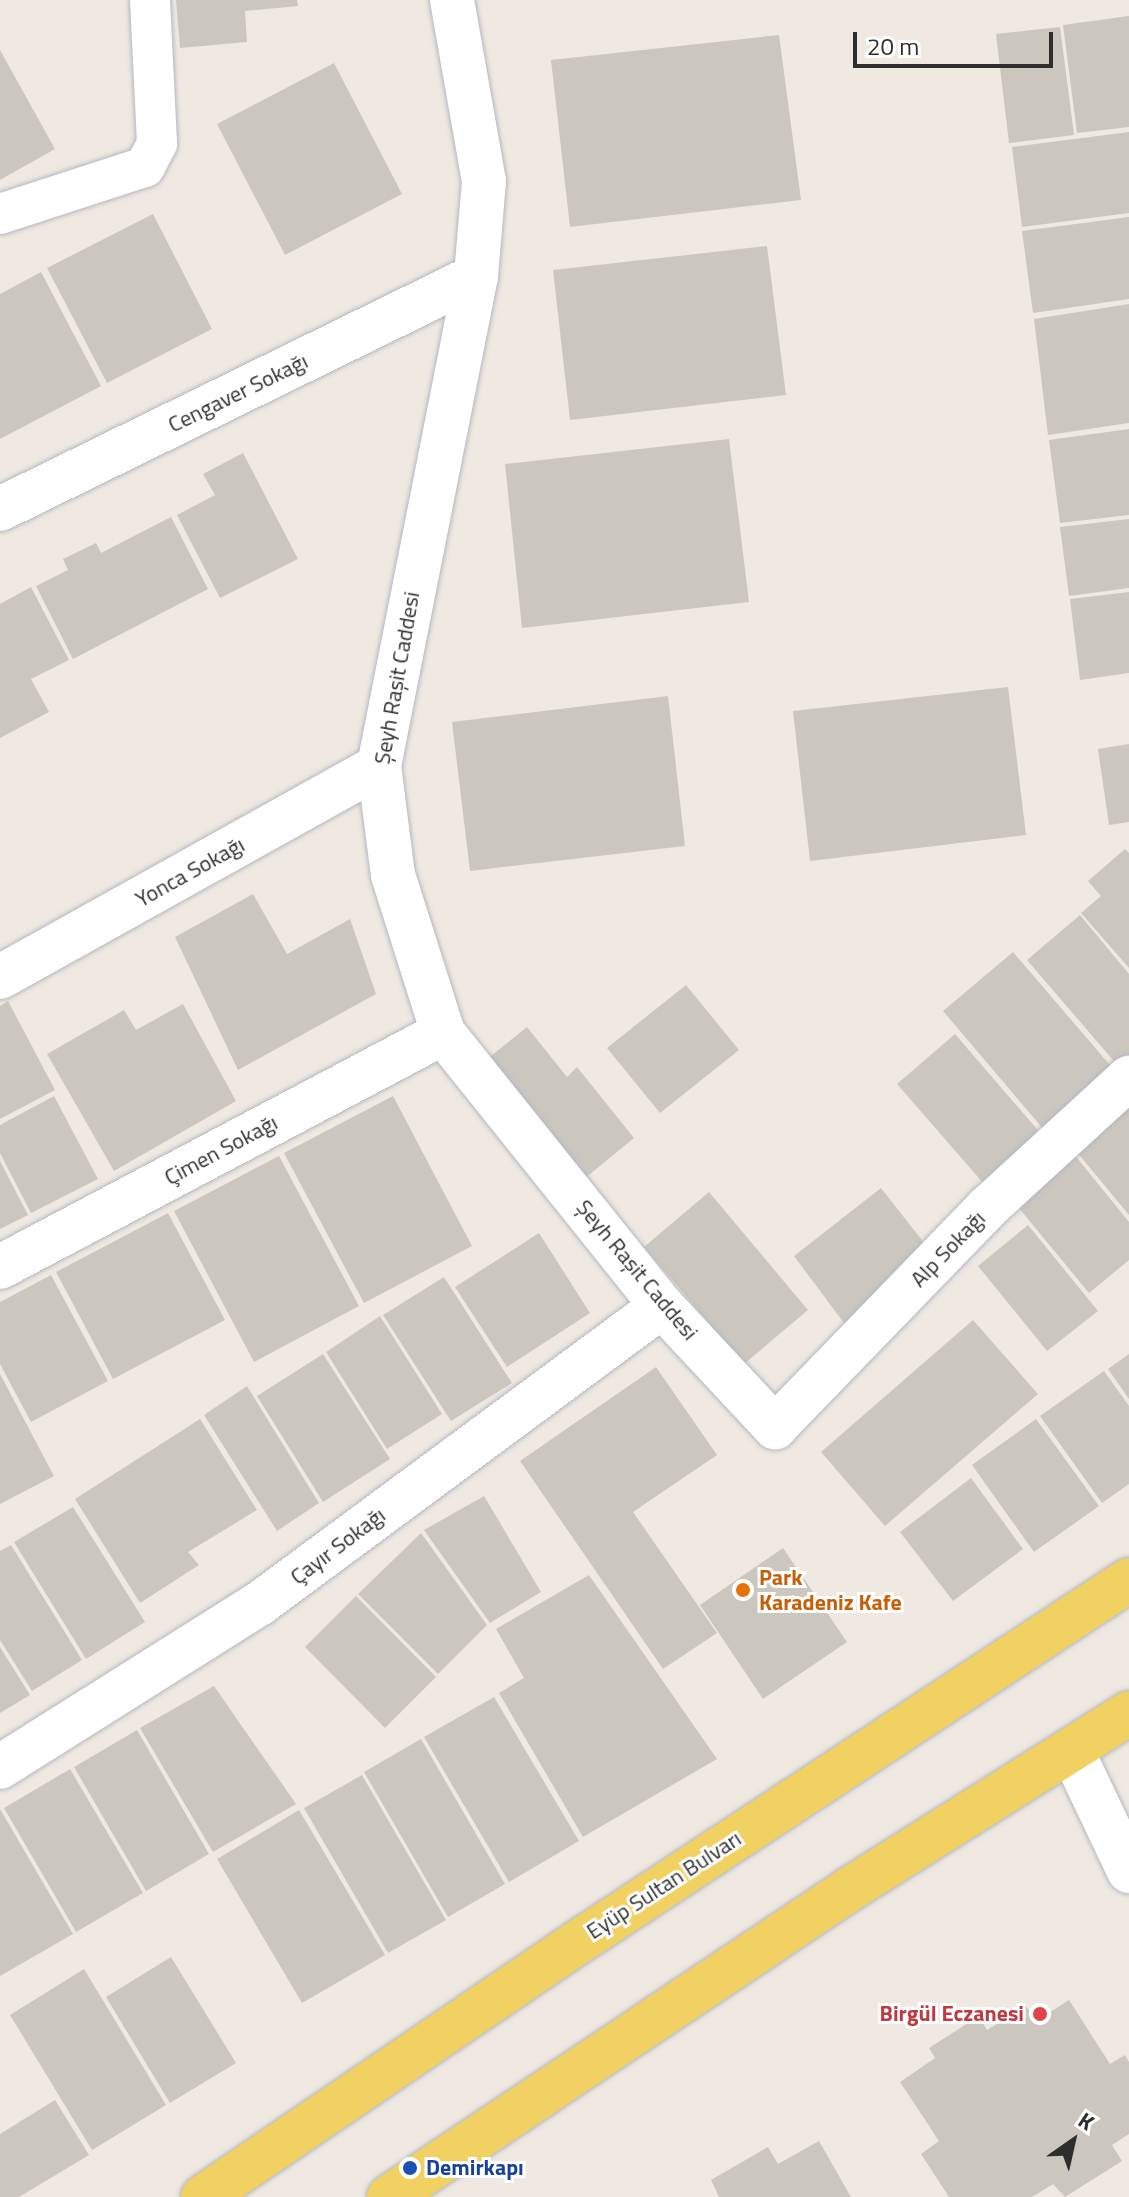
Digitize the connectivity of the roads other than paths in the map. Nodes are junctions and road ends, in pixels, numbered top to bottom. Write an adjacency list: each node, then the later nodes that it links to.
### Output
1 (150, 0): 3 (lane)
2 (452, 0): 4 (street, Şeyh Raşit Caddesi)
3 (0, 214)
4 (476, 276): 5 (street, Cengaver Sokağı); 6 (street, Şeyh Raşit Caddesi)
5 (0, 509)
6 (379, 766): 7 (street, Yonca Sokağı); 8 (street, Şeyh Raşit Caddesi)
7 (0, 977)
8 (443, 1033): 10 (street, Çimen Sokağı); 11 (street, Şeyh Raşit Caddesi)
9 (1129, 1078): 12 (street, Alp Sokağı)
10 (0, 1267)
11 (662, 1306): 12 (street, Şeyh Raşit Caddesi); 16 (street, Çayır Sokağı)
12 (775, 1427)
13 (1129, 1580): 18 (main road, Eyüp Sultan Bulvarı)
14 (1129, 1713): 15 (main road)
15 (1072, 1751): 17 (street); 19 (main road)
16 (0, 1767)
17 (1129, 1871)
18 (203, 2197)
19 (389, 2197)

